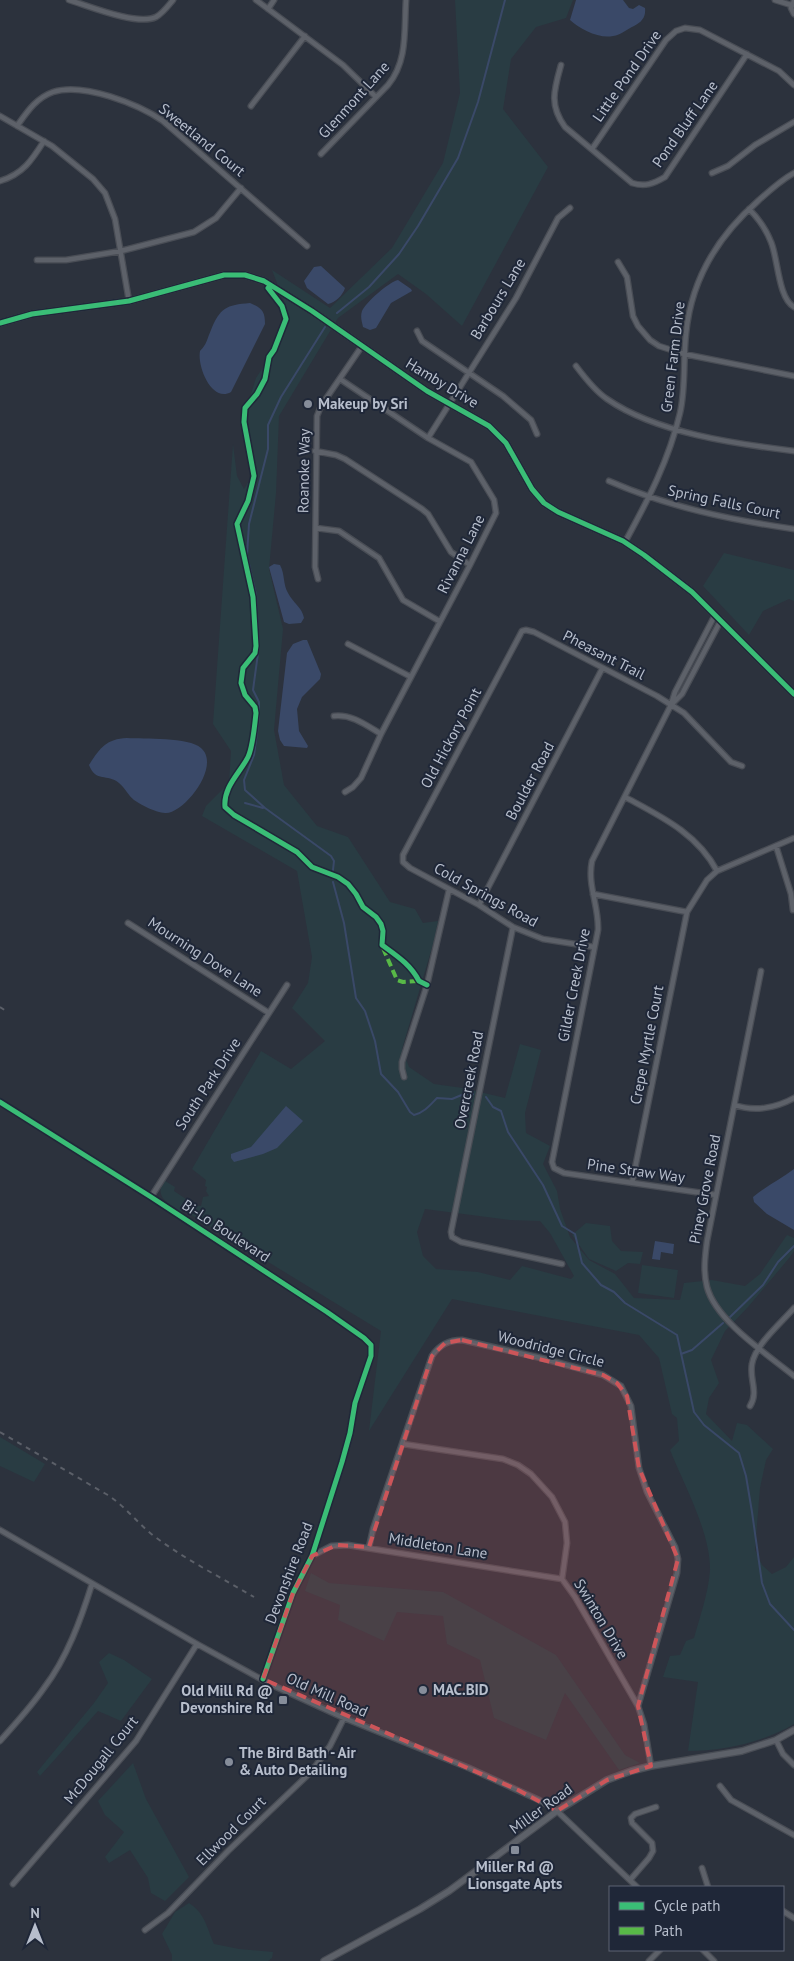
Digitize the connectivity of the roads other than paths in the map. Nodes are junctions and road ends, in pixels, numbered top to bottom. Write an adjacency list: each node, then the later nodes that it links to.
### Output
1 (69, 0): 2 (street)
2 (173, 0)
3 (256, 0): 8 (street)
4 (274, 0): 8 (street)
5 (406, 0): 14 (street, Glenmont Lane)
6 (775, 0): 7 (street)
7 (793, 3): 9 (street)
8 (268, 9): 10 (street)
9 (794, 14)
10 (305, 36): 14 (street); 15 (street)
11 (747, 54): 13 (street, Little Pond Drive); 20 (street, Little Pond Drive); 20 (street, Pond Bluff Lane)
12 (561, 65): 20 (street, Pond Bluff Lane)
13 (794, 85)
14 (376, 97): 21 (street, Glenmont Lane)
15 (251, 106)
16 (0, 116): 18 (street)
17 (794, 122): 22 (street)
18 (17, 126): 19 (street); 25 (street, Sweetland Court)
19 (44, 141): 24 (street); 29 (street)
20 (592, 149)
21 (321, 154)
22 (712, 173)
23 (794, 173): 27 (street, Green Farm Drive)
24 (0, 181)
25 (241, 188): 28 (street, Sweetland Court); 29 (street)
26 (570, 208): 39 (street, Barbours Lane)
27 (749, 209): 33 (street); 37 (street, Green Farm Drive)
28 (307, 246)
29 (121, 251): 30 (street); 32 (street)
30 (37, 260)
31 (618, 262): 37 (street)
32 (128, 300): 34 (street, Hamby Drive); 36 (street, Hamby Drive)
33 (794, 307)
34 (0, 323)
35 (417, 331): 39 (street)
36 (362, 346): 41 (street, Roanoke Way); 42 (street, Hamby Drive)
37 (684, 354): 40 (street); 43 (street, Green Farm Drive)
38 (576, 366): 43 (street)
39 (468, 372): 42 (street, Barbours Lane); 44 (street)
40 (794, 376)
41 (340, 379): 45 (street, Rivanna Lane); 46 (street, Roanoke Way)
42 (449, 403): 45 (street, Barbours Lane); 52 (street, Hamby Drive)
43 (676, 429): 47 (street); 49 (street, Green Farm Drive)
44 (537, 434)
45 (428, 438): 53 (street, Rivanna Lane)
46 (315, 451): 50 (street, Roanoke Way); 53 (street)
47 (794, 451)
48 (609, 481): 49 (street, Spring Falls Court)
49 (649, 497): 51 (street, Spring Falls Court); 52 (street, Green Farm Drive)
50 (316, 528): 54 (street, Roanoke Way); 57 (street)
51 (794, 530)
52 (625, 542): 55 (street, Hamby Drive)
53 (470, 565): 57 (street, Rivanna Lane)
54 (318, 578)
55 (715, 614): 56 (street, Hamby Drive); 63 (street, Gilder Creek Drive)
56 (721, 620): 62 (street, Hamby Drive); 63 (street, Gilder Creek Drive)
57 (440, 621): 61 (street, Rivanna Lane)
58 (524, 630): 60 (street, Pheasant Trail); 71 (street, Old Hickory Point)
59 (348, 644): 61 (street)
60 (602, 669): 63 (street, Pheasant Trail); 75 (street, Boulder Road)
61 (411, 677): 65 (street, Rivanna Lane)
62 (794, 694)
63 (671, 705): 66 (street, Pheasant Trail); 68 (street, Gilder Creek Drive)
64 (334, 716): 65 (street)
65 (382, 734): 67 (street, Rivanna Lane)
66 (742, 766)
67 (345, 792)
68 (625, 797): 72 (street); 74 (street, Gilder Creek Drive)
69 (794, 838): 70 (street)
70 (776, 846): 72 (street); 76 (street)
71 (403, 859): 73 (street, Cold Springs Road)
72 (717, 871): 77 (street)
73 (449, 890): 75 (street, Cold Springs Road); 84 (street)
74 (593, 894): 77 (street); 80 (street, Gilder Creek Drive)
75 (479, 905): 79 (street, Cold Springs Road)
76 (793, 910)
77 (687, 912): 89 (street, Crepe Myrtle Court)
78 (128, 923): 83 (street, Mourning Dove Lane)
79 (513, 928): 80 (street, Cold Springs Road); 92 (street, Overcreek Road)
80 (594, 947): 88 (street, Gilder Creek Drive)
81 (761, 971): 87 (street, Piney Grove Road)
82 (286, 985): 83 (street, South Park Drive)
83 (269, 1013): 91 (street, South Park Drive)
84 (404, 1077)
85 (794, 1098): 87 (street)
86 (0, 1102): 91 (street, Bi-Lo Boulevard)
87 (735, 1105): 90 (street, Piney Grove Road)
88 (554, 1168): 89 (street, Pine Straw Way)
89 (632, 1183): 90 (street, Pine Straw Way)
90 (716, 1195): 94 (street, Piney Grove Road)
91 (151, 1197): 97 (street, Bi-Lo Boulevard)
92 (562, 1264)
93 (794, 1308): 94 (street)
94 (759, 1347): 95 (street, Piney Grove Road); 96 (street)
95 (794, 1376)
96 (750, 1406)
97 (352, 1418): 101 (street, Devonshire Road)
98 (403, 1444): 100 (street, Woodridge Circle); 102 (street, Swinton Drive); 106 (street, Woodridge Circle)
99 (0, 1530): 103 (street, Old Mill Road)
100 (368, 1547): 101 (street, Middleton Lane); 102 (street, Middleton Lane)
101 (312, 1556): 105 (street, Devonshire Road)
102 (562, 1578): 106 (street, Swinton Drive)
103 (92, 1584): 104 (street, Old Mill Road); 110 (street)
104 (197, 1644): 105 (street, Old Mill Road); 119 (street, McDougall Court)
105 (263, 1679): 107 (street, Old Mill Road)
106 (638, 1706): 112 (street, Swinton Drive)
107 (344, 1718): 115 (street, Old Mill Road); 122 (street, Ellwood Court)
108 (794, 1730): 109 (street, Miller Road)
109 (776, 1740): 111 (street); 112 (street, Miller Road)
110 (0, 1741)
111 (794, 1765)
112 (651, 1766): 115 (street, Miller Road)
113 (720, 1786): 116 (street)
114 (656, 1807): 118 (street)
115 (558, 1811): 118 (street, Old Mill Road); 125 (street, Miller Road)
116 (794, 1835)
117 (702, 1868): 121 (street)
118 (630, 1880): 120 (street, Old Mill Road)
119 (13, 1884)
120 (637, 1886)
121 (708, 1886)
122 (145, 1930)
123 (659, 1951): 126 (street)
124 (704, 1951): 127 (street)
125 (324, 1961)
126 (649, 1961)
127 (714, 1961)

